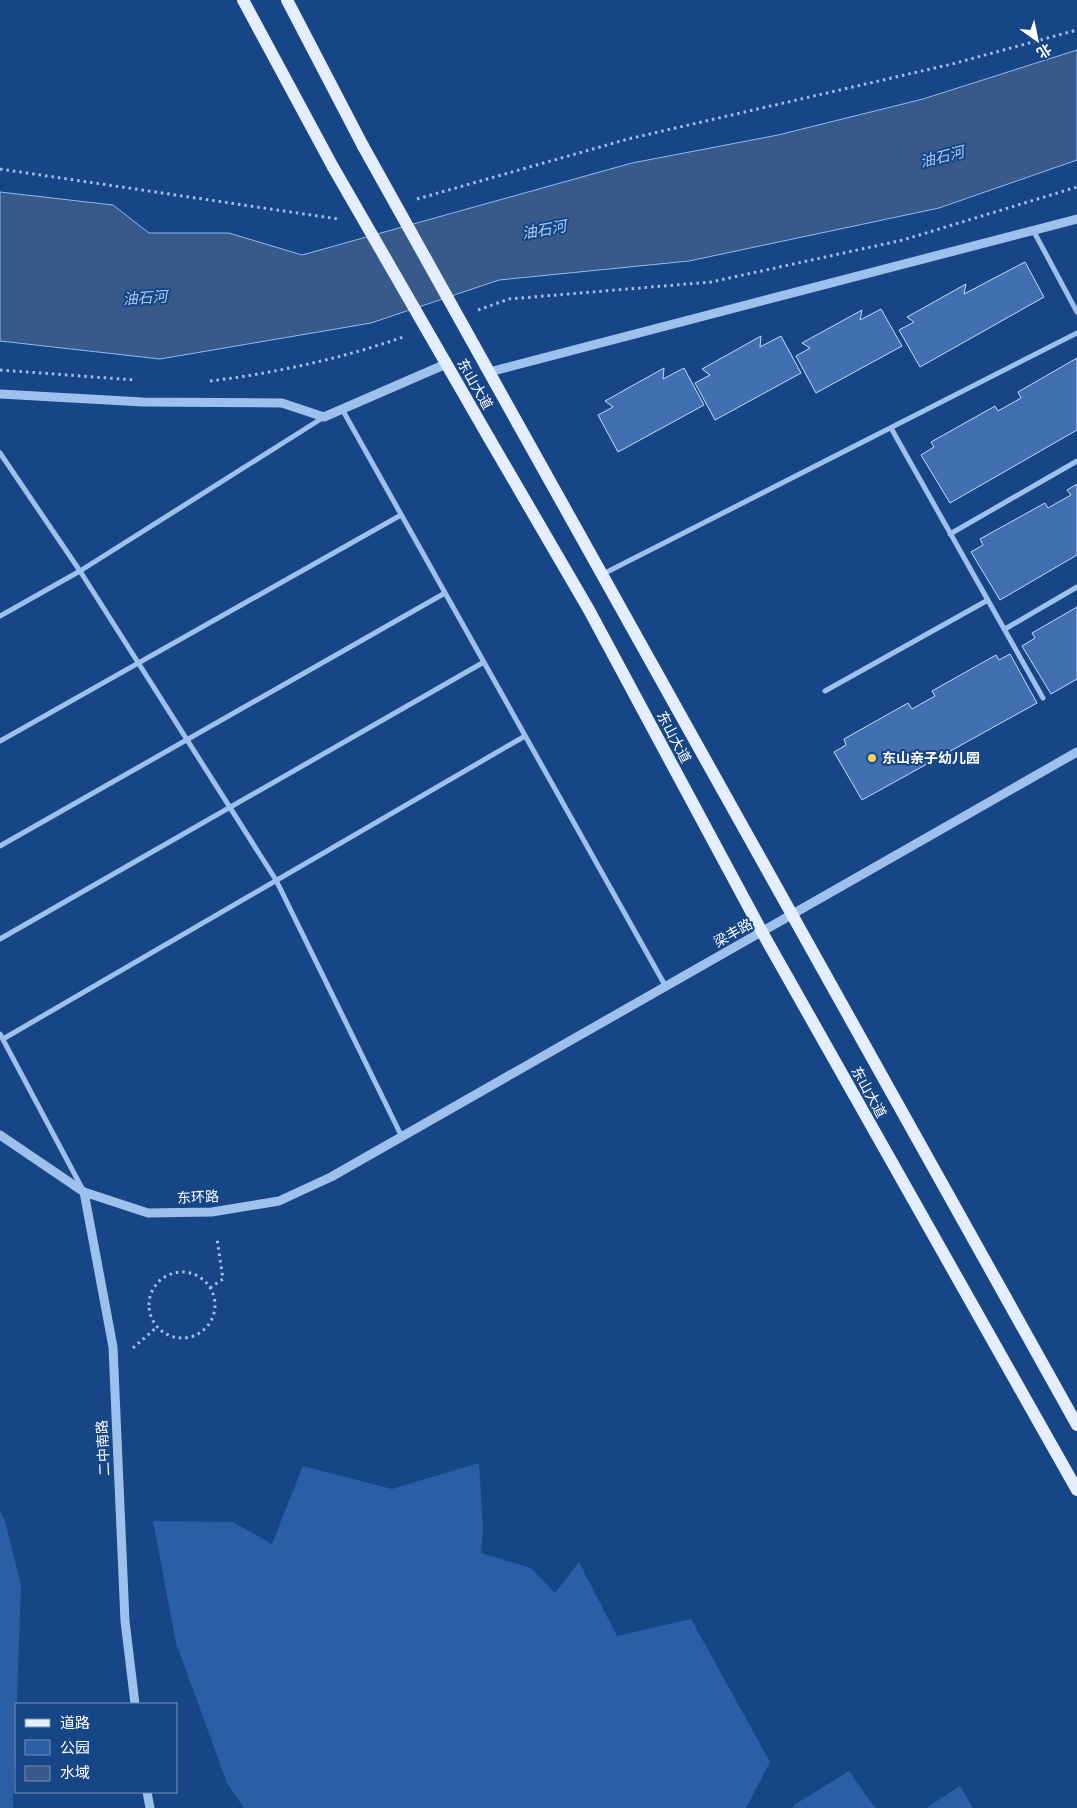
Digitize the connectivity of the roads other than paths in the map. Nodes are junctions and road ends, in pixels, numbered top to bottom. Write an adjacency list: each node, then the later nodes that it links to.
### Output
1 (243, 0): 7 (main road, 东山大道, bridge)
2 (287, 0): 8 (main road, 东山大道, bridge)
3 (1077, 219): 4 (street)
4 (1033, 230): 5 (street); 8 (street)
5 (1077, 312)
6 (1077, 333): 12 (street)
7 (446, 364): 10 (street); 36 (main road, 东山大道, bridge)
8 (489, 372): 18 (main road, 东山大道, bridge)
9 (0, 394): 11 (street)
10 (342, 410): 11 (street); 15 (street)
11 (324, 417): 17 (street)
12 (891, 428): 16 (street); 18 (street)
13 (0, 452): 17 (street)
14 (1077, 461): 16 (street)
15 (401, 515): 20 (street); 25 (street)
16 (950, 534): 21 (street)
17 (80, 571): 22 (street); 25 (street)
18 (602, 574): 35 (main road, 东山大道)
19 (1077, 587): 23 (street)
20 (445, 593): 24 (street); 29 (street)
21 (988, 600): 23 (street); 26 (street)
22 (0, 616)
23 (1005, 629): 27 (street)
24 (484, 662): 28 (street); 32 (street)
25 (138, 663): 29 (street); 30 (street)
26 (825, 691)
27 (1043, 698)
28 (525, 736): 34 (street); 38 (street)
29 (187, 740): 32 (street); 33 (street)
30 (0, 741)
31 (1077, 752): 35 (street, 梁丰路)
32 (230, 808): 34 (street); 37 (street)
33 (0, 846)
34 (276, 880): 39 (street); 41 (street)
35 (793, 914): 36 (street, 梁丰路); 43 (main road, 东山大道)
36 (762, 932): 38 (street, 梁丰路); 44 (main road, 东山大道)
37 (0, 939)
38 (666, 987): 41 (street, 梁丰路)
39 (1, 1037): 42 (street)
40 (0, 1135): 42 (street, 东环路)
41 (402, 1136): 42 (street, 东环路)
42 (84, 1192): 45 (street, 二中南路)
43 (1077, 1425)
44 (1077, 1490)
45 (135, 1703)
46 (147, 1793): 47 (street)
47 (150, 1808)

